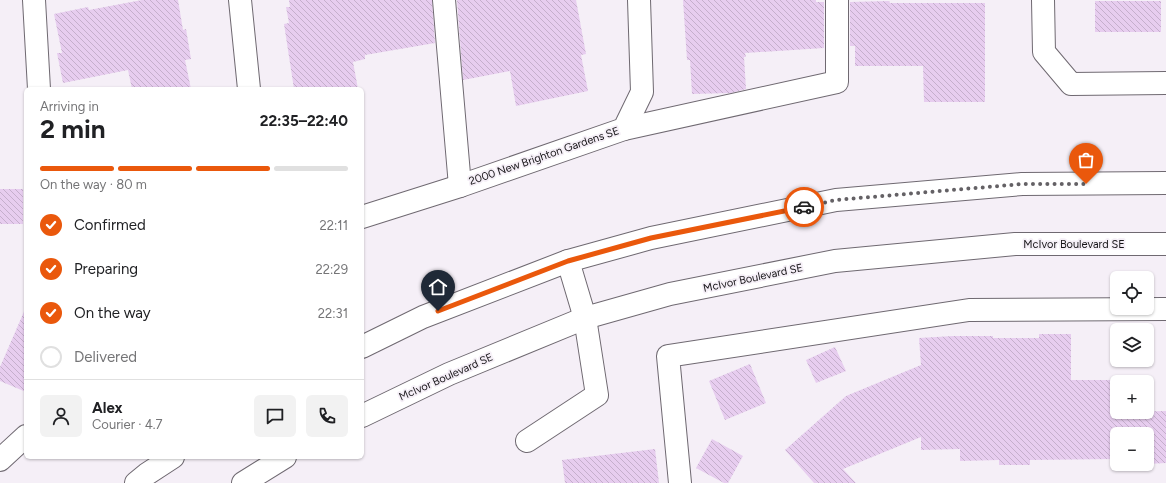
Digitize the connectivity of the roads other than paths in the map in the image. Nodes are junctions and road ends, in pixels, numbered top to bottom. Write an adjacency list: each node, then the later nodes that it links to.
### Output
1 (34, 0): 8 (main road)
2 (240, 0): 9 (main road)
3 (444, 0): 12 (main road)
4 (639, 0): 10 (main road, 2000 New Brighton Gardens SE)
5 (837, 0): 10 (main road)
6 (1044, 0): 7 (main road)
7 (1166, 84)
8 (39, 87)
9 (248, 87)
10 (624, 128): 12 (main road, 2000 New Brighton Gardens SE)
11 (1166, 183): 15 (main road)
12 (460, 186): 13 (main road, 2000 New Brighton Gardens SE)
13 (364, 216)
14 (1166, 244): 17 (main road, McIvor Boulevard SE)
15 (568, 261): 17 (main road); 18 (main road)
16 (1166, 309): 27 (main road)
17 (585, 318): 19 (main road, McIvor Boulevard SE); 21 (main road)
18 (364, 346)
19 (364, 415)
20 (24, 438): 24 (main road)
21 (527, 441)
22 (170, 459): 25 (main road)
23 (282, 459): 26 (main road)
24 (0, 460)
25 (136, 483)
26 (243, 483)
27 (680, 483)

